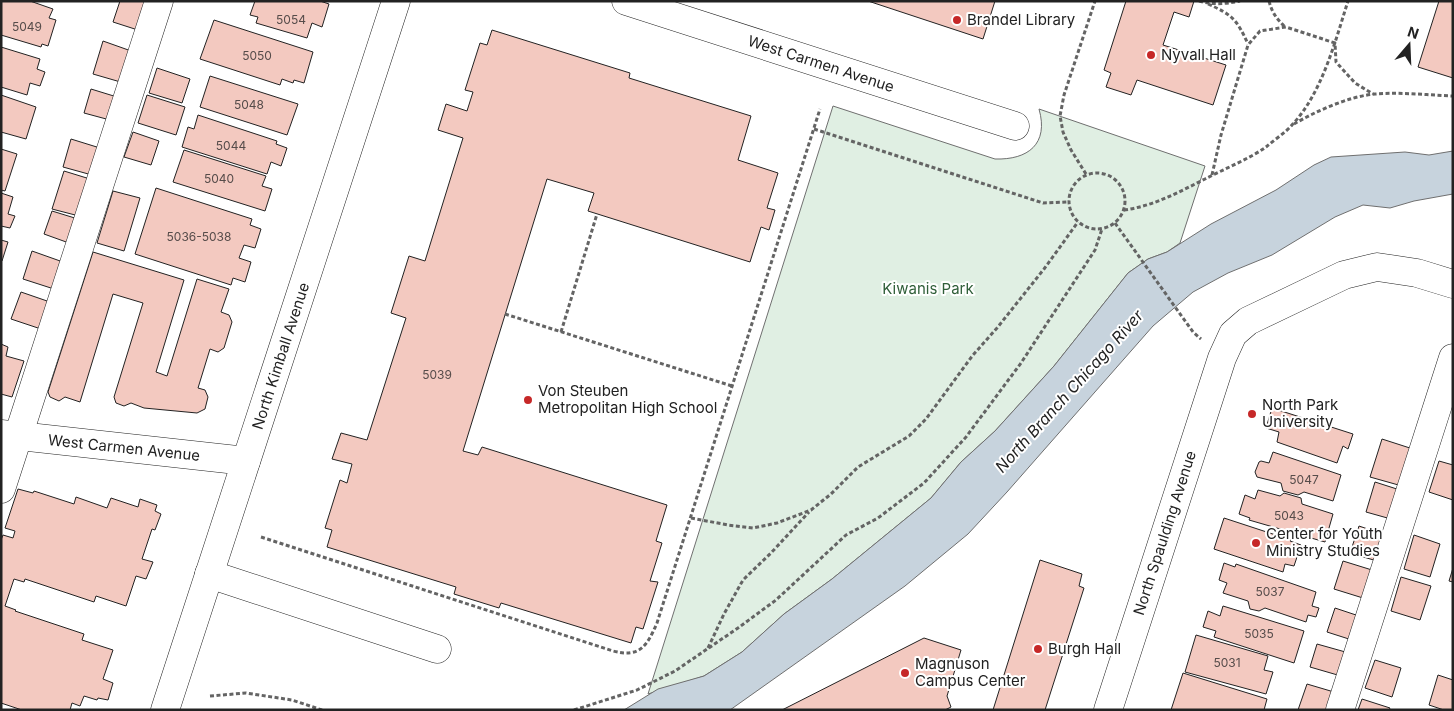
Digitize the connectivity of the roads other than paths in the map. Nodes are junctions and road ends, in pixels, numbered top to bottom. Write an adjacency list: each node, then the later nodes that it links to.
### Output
1 (158, 1): 7 (street)
2 (396, 1): 8 (street, North Kimball Avenue)
3 (631, 2): 4 (street, West Carmen Avenue)
4 (1015, 126)
5 (1453, 284): 13 (street, North Spaulding Avenue)
6 (1453, 358): 14 (street)
7 (10, 435): 8 (street, West Carmen Avenue); 9 (street)
8 (246, 461): 10 (street, North Kimball Avenue)
9 (1, 489)
10 (209, 574): 11 (street); 12 (street, North Kimball Avenue)
11 (437, 649)
12 (165, 710)
13 (1108, 710)
14 (1340, 710)

